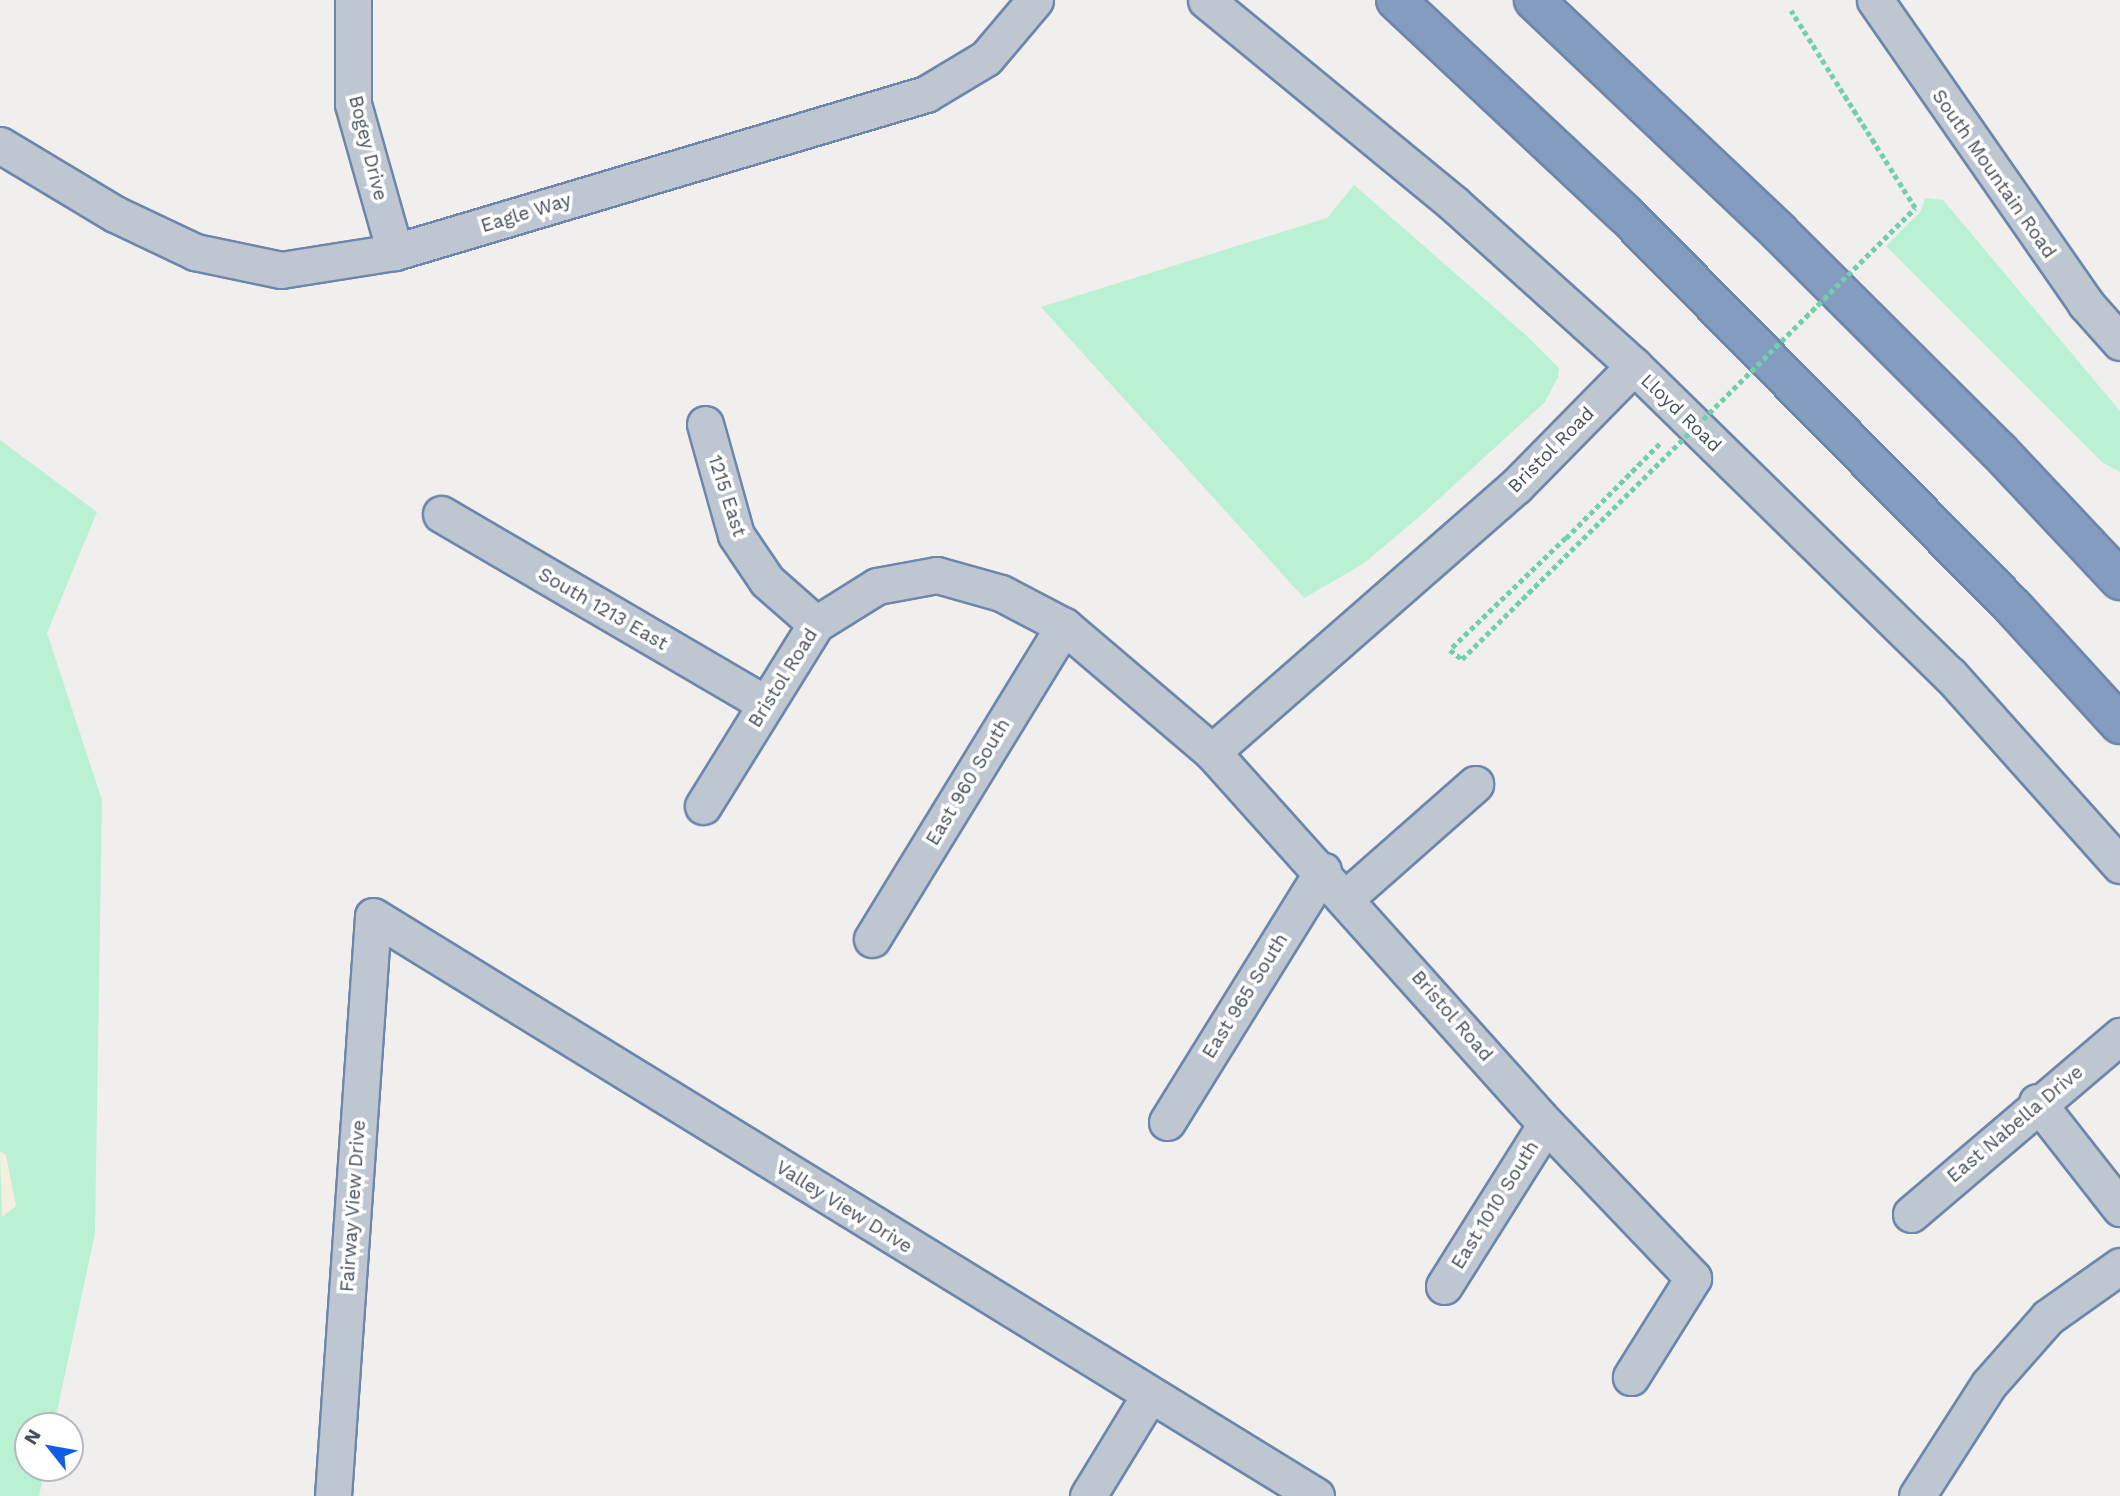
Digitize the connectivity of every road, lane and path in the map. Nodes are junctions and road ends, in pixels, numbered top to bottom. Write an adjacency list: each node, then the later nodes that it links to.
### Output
1 (353, 0): 9 (street, Bogey Drive)
2 (1035, 0): 9 (street, Eagle Way)
3 (1206, 0): 11 (street, Lloyd Road)
4 (1396, 0): 19 (highway)
5 (1534, 0): 15 (highway)
6 (1875, 0): 10 (street, South Mountain Road)
7 (1791, 11): 13 (path, bridge)
8 (0, 145): 9 (street, Eagle Way)
9 (395, 252)
10 (2120, 342)
11 (1634, 366): 20 (street, Bristol Road); 23 (street, Lloyd Road)
12 (705, 424): 16 (street, 1215 East)
13 (1660, 443)
14 (441, 514): 18 (street, South 1213 East)
15 (2120, 580)
16 (816, 624): 17 (street, Bristol Road); 18 (street, Bristol Road)
17 (1064, 625): 20 (street, Bristol Road); 27 (street, East 960 South)
18 (766, 704): 22 (street, Bristol Road)
19 (2120, 724)
20 (1212, 752): 24 (street, Bristol Road)
21 (1475, 784): 25 (street)
22 (703, 806)
23 (2120, 865)
24 (1323, 870): 25 (street, Bristol Road); 30 (street, East 965 South)
25 (1347, 897): 31 (street, Bristol Road)
26 (373, 916): 37 (street, Valley View Drive); 38 (street, Fairway View Drive)
27 (872, 939)
28 (2120, 1036): 29 (street, East Nabella Drive)
29 (2037, 1102): 32 (street); 33 (street, East Nabella Drive)
30 (1167, 1122)
31 (1546, 1124): 35 (street, East 1010 South); 36 (street, Bristol Road)
32 (2120, 1208)
33 (1911, 1214)
34 (2120, 1266): 41 (street)
35 (1444, 1286)
36 (1632, 1377)
37 (1149, 1396): 39 (street); 40 (street, Valley View Drive)
38 (333, 1496)
39 (1088, 1496)
40 (1317, 1496)
41 (1917, 1496)

